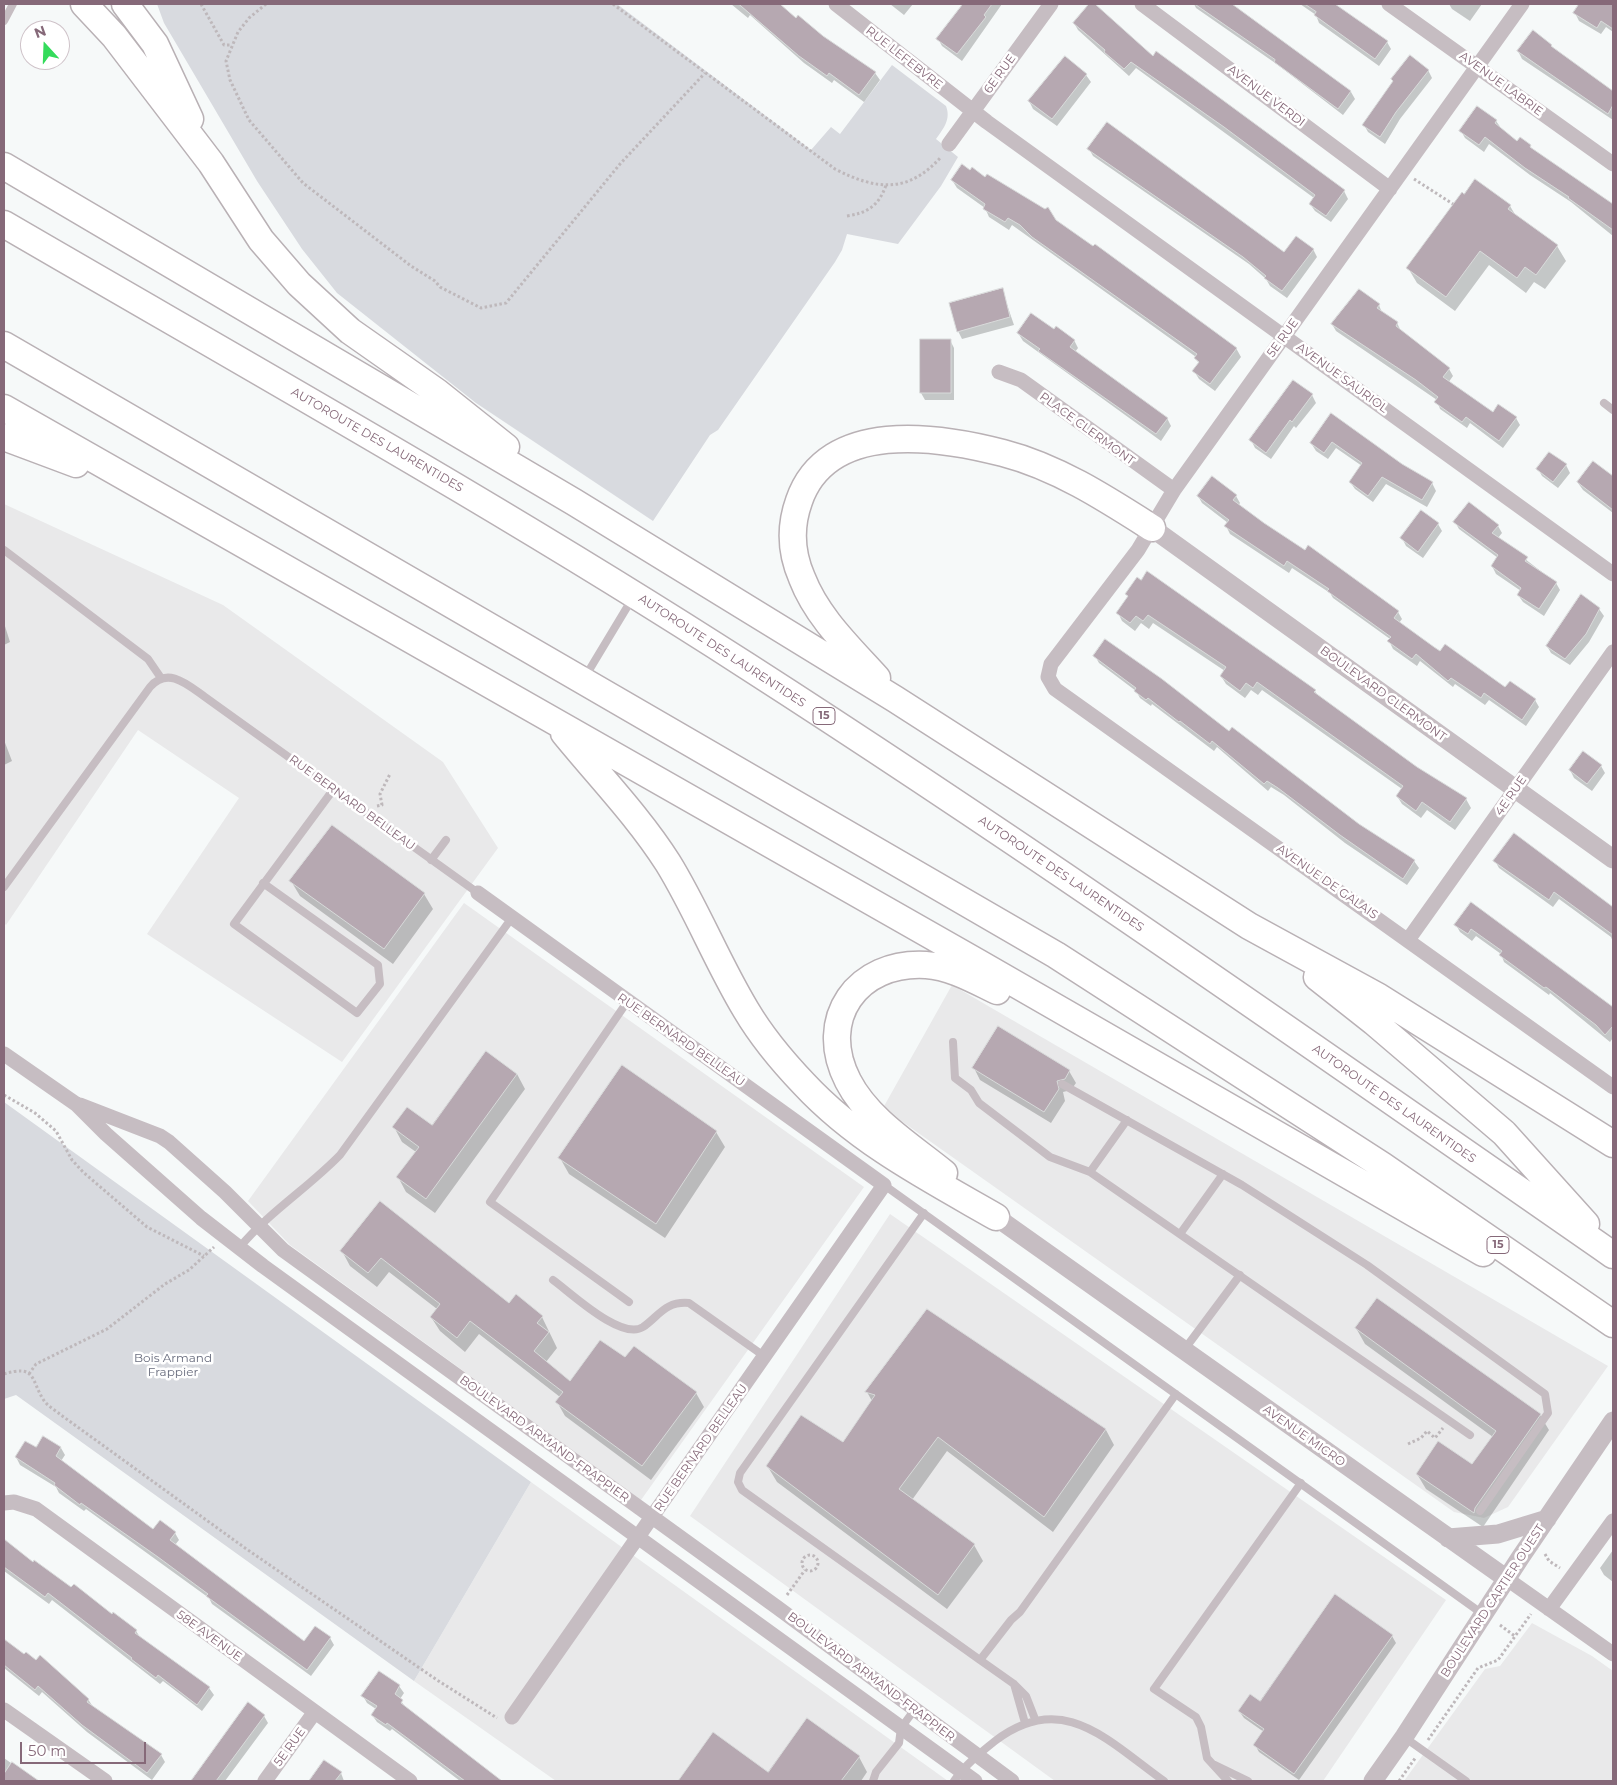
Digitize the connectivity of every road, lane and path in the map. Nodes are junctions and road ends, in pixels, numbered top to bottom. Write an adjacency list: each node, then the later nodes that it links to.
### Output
1 (13, 4): 12 (lane)
2 (84, 4): 18 (highway)
3 (124, 4): 18 (highway)
4 (201, 4): 13 (path)
5 (266, 4): 13 (path)
6 (613, 4): 15 (path)
7 (836, 4): 16 (street, RUE LEFEBVRE)
8 (1051, 4): 16 (street, 6E RUE)
9 (1142, 4): 23 (street, AVENUE VERDI)
10 (1389, 4): 14 (street, AVENUE LABRIE)
11 (1522, 4): 14 (street, 5E RUE)
12 (4, 21)
13 (231, 45): 15 (path)
14 (1476, 67): 19 (street, AVENUE LABRIE); 23 (street, 5E RUE)
15 (705, 73): 22 (path)
16 (972, 111): 17 (street, 6E RUE); 27 (street, AVENUE SAURIOL)
17 (946, 150): 22 (path)
18 (211, 163): 36 (highway)
19 (1613, 164)
20 (4, 166): 36 (highway)
21 (1414, 178): 24 (path)
22 (886, 185): 25 (path)
23 (1390, 189): 27 (street, 5E RUE)
24 (1453, 204)
25 (847, 216)
26 (4, 224): 40 (highway, AUTOROUTE DES LAURENTIDES / 15)
27 (1284, 336): 34 (street, 5E RUE); 39 (street, AVENUE SAURIOL)
28 (4, 345): 44 (highway, 15)
29 (999, 372): 34 (street, PLACE CLERMONT)
30 (1604, 403): 32 (lane)
31 (4, 408): 35 (highway)
32 (1613, 410)
33 (4, 437): 35 (highway)
34 (1174, 490): 37 (street, 5E RUE)
35 (158, 495): 46 (highway)
36 (574, 502): 45 (highway)
37 (1152, 528): 42 (street, 5E RUE); 45 (highway); 48 (street, BOULEVARD CLERMONT)
38 (4, 550): 43 (lane)
39 (1613, 574)
40 (634, 595): 44 (lane); 79 (highway, AUTOROUTE DES LAURENTIDES / 15)
41 (1613, 652): 48 (street, 4E RUE)
42 (1047, 674): 59 (street, AVENUE DE GALAIS)
43 (161, 678): 49 (lane, RUE BERNARD BELLEAU); 55 (lane)
44 (582, 680): 84 (highway, 15)
45 (895, 699): 58 (highway)
46 (554, 720): 62 (highway); 74 (highway)
47 (390, 774): 50 (path)
48 (1515, 789): 52 (street, BOULEVARD CLERMONT); 59 (street, 4E RUE)
49 (332, 790): 53 (lane, RUE BERNARD BELLEAU); 54 (lane)
50 (374, 807)
51 (446, 840): 53 (lane)
52 (1613, 859)
53 (432, 860): 56 (lane, RUE BERNARD BELLEAU)
54 (263, 883): 54 (lane)
55 (4, 887)
56 (478, 893): 57 (street, RUE BERNARD BELLEAU)
57 (511, 919): 60 (street, RUE BERNARD BELLEAU); 75 (lane)
58 (1250, 926): 69 (highway); 79 (highway)
59 (1408, 940): 65 (street, AVENUE DE GALAIS)
60 (627, 1002): 72 (street, RUE BERNARD BELLEAU); 83 (lane)
61 (953, 1042): 70 (lane)
62 (1126, 1048): 74 (highway); 84 (highway)
63 (4, 1054): 67 (street, BOULEVARD ARMAND-FRAPPIER)
64 (1062, 1084): 68 (lane)
65 (1613, 1087)
66 (4, 1095): 80 (path)
67 (76, 1104): 75 (street, BOULEVARD ARMAND-FRAPPIER); 78 (street, BOULEVARD ARMAND-FRAPPIER)
68 (1127, 1120): 70 (lane); 71 (lane)
69 (1613, 1144)
70 (1090, 1172): 76 (lane)
71 (1223, 1174): 76 (lane); 96 (lane)
72 (884, 1185): 73 (lane); 86 (street, RUE BERNARD BELLEAU)
73 (924, 1213): 89 (lane); 113 (lane)
74 (996, 1217): 85 (street, AVENUE MICRO)
75 (258, 1226): 78 (lane); 97 (street, BOULEVARD ARMAND-FRAPPIER)
76 (1180, 1234): 81 (lane)
77 (220, 1242): 80 (path)
78 (239, 1248): 100 (street, BOULEVARD ARMAND-FRAPPIER)
79 (1613, 1254)
80 (204, 1256): 88 (path)
81 (1240, 1275): 85 (lane); 90 (lane)
82 (554, 1280): 86 (lane)
83 (629, 1302)
84 (1613, 1325)
85 (1184, 1350): 101 (street, AVENUE MICRO)
86 (764, 1356): 97 (street, RUE BERNARD BELLEAU)
87 (4, 1374): 88 (path)
88 (29, 1374): 118 (path)
89 (1176, 1394): 94 (lane); 113 (lane)
90 (1449, 1420): 92 (lane); 93 (path)
91 (1613, 1421): 98 (street, BOULEVARD CARTIER OUEST)
92 (1470, 1435)
93 (1408, 1444)
94 (1301, 1483): 108 (lane); 126 (lane)
95 (4, 1503): 117 (street, 58E AVENUE)
96 (1480, 1512)
97 (652, 1519): 100 (street, RUE BERNARD BELLEAU); 115 (street, BOULEVARD ARMAND-FRAPPIER)
98 (1547, 1519): 101 (street); 105 (street, BOULEVARD CARTIER OUEST)
99 (1613, 1521): 107 (street)
100 (639, 1538): 118 (street, RUE BERNARD BELLEAU); 121 (street, BOULEVARD ARMAND-FRAPPIER)
101 (1448, 1538): 105 (street, AVENUE MICRO)
102 (1544, 1554): 103 (path)
103 (1557, 1567)
104 (805, 1570): 104 (path); 106 (path)
105 (1507, 1579): 107 (street, AVENUE MICRO); 108 (street, BOULEVARD CARTIER OUEST)
106 (786, 1597)
107 (1549, 1609): 112 (street, AVENUE MICRO)
108 (1484, 1616): 122 (street, BOULEVARD CARTIER OUEST)
109 (1528, 1620): 111 (path, BOULEVARD CARTIER OUEST)
110 (1500, 1625): 111 (path)
111 (1516, 1637): 123 (path, BOULEVARD CARTIER OUEST)
112 (1613, 1654)
113 (980, 1660): 114 (lane)
114 (1014, 1684): 119 (lane); 120 (lane)
115 (915, 1709): 121 (lane); 124 (street, BOULEVARD ARMAND-FRAPPIER)
116 (4, 1710): 128 (street)
117 (314, 1713): 129 (street, 5E RUE); 130 (street, 58E AVENUE)
118 (512, 1717)
119 (1035, 1720): 120 (lane); 134 (lane)
120 (1025, 1723): 124 (lane)
121 (901, 1728): 127 (street, BOULEVARD ARMAND-FRAPPIER); 131 (lane)
122 (1404, 1737): 137 (street, BOULEVARD CARTIER OUEST); 139 (lane)
123 (1427, 1741)
124 (976, 1756): 127 (lane); 133 (street, BOULEVARD ARMAND-FRAPPIER)
125 (1415, 1758): 138 (path)
126 (1213, 1764): 135 (lane); 136 (lane)
127 (958, 1776): 132 (street, BOULEVARD ARMAND-FRAPPIER)
128 (105, 1781)
129 (265, 1781)
130 (410, 1781)
131 (873, 1781)
132 (975, 1781)
133 (1012, 1781)
134 (1164, 1781)
135 (1228, 1781)
136 (1248, 1781)
137 (1373, 1781)
138 (1399, 1781)
139 (1466, 1781)

